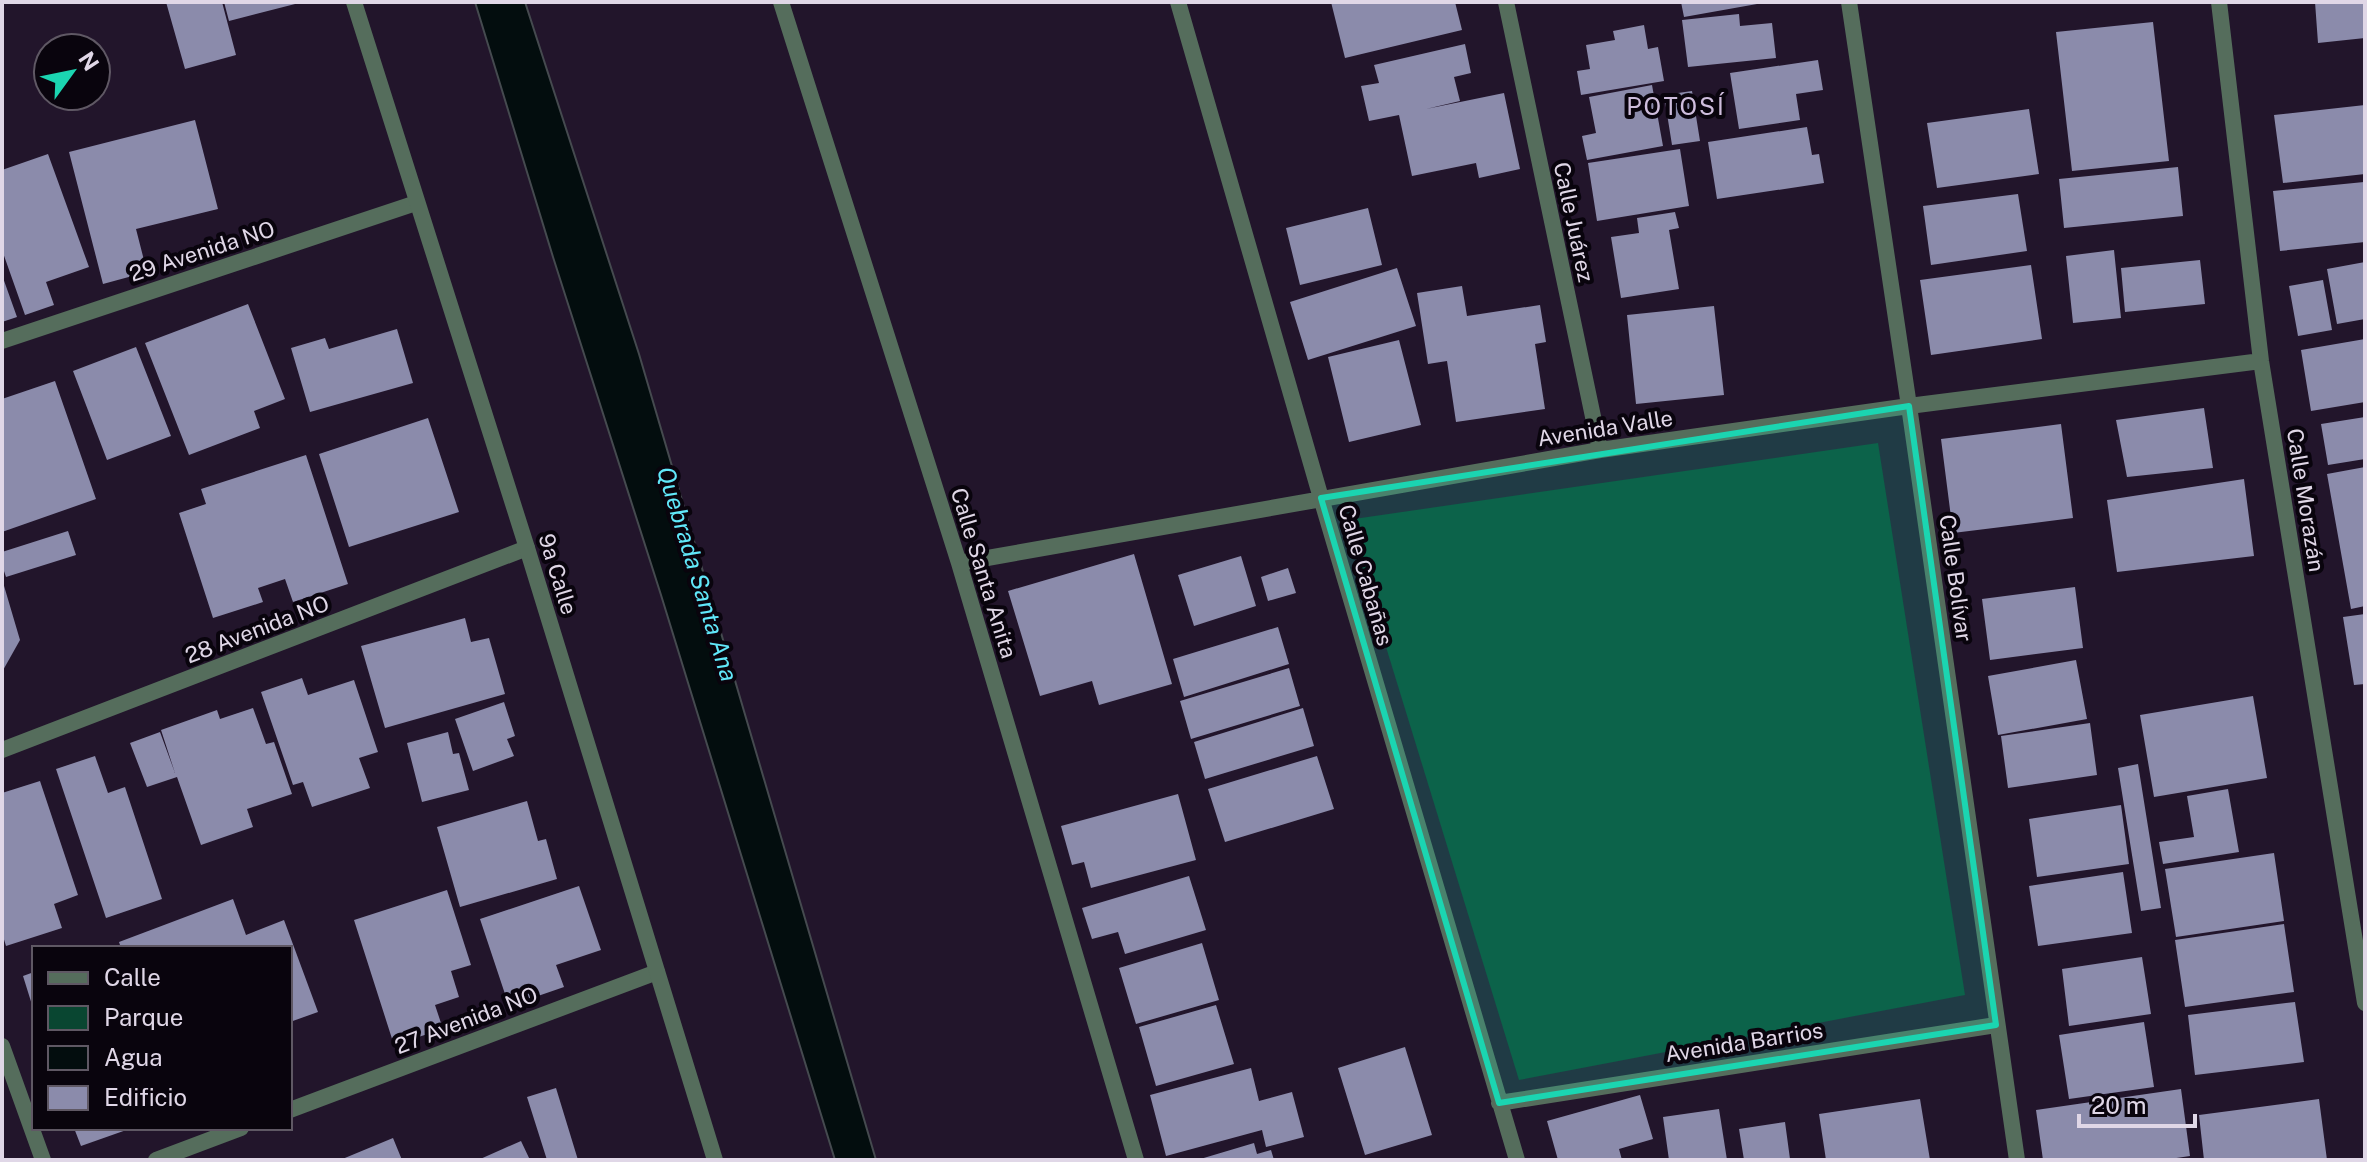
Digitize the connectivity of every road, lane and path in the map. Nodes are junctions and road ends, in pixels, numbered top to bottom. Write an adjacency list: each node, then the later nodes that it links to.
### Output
1 (354, 2): 7 (street, 9a Calle)
2 (781, 2): 14 (street, Calle Santa Anita)
3 (1178, 2): 12 (street, Calle Cabañas)
4 (1506, 2): 11 (street, Calle Juárez)
5 (1849, 2): 10 (street, Calle Bolívar)
6 (2219, 2): 9 (street, Calle Morazán)
7 (416, 203): 8 (street, 29 Avenida NO); 13 (street, 9a Calle)
8 (2, 341)
9 (2261, 361): 10 (street, Avenida Valle); 17 (street, Calle Morazán)
10 (1909, 406): 11 (street, Avenida Valle); 18 (street, Calle Bolívar)
11 (1600, 450): 12 (street, Avenida Valle)
12 (1321, 498): 14 (street, Avenida Valle); 20 (street, Calle Cabañas)
13 (527, 548): 15 (street, 28 Avenida NO); 16 (street, 9a Calle)
14 (959, 563): 28 (street, Calle Santa Anita)
15 (2, 750)
16 (657, 972): 21 (street, 27 Avenida NO); 27 (street, 9a Calle)
17 (2365, 1003)
18 (1996, 1025): 20 (street, Avenida Barrios); 30 (street, Calle Bolívar)
19 (2, 1046): 22 (street)
20 (1499, 1103): 29 (street, Calle Cabañas)
21 (292, 1109)
22 (32, 1129)
23 (32, 1130): 25 (street)
24 (236, 1130): 26 (street)
25 (43, 1160)
26 (156, 1160)
27 (715, 1160)
28 (1136, 1160)
29 (1517, 1160)
30 (2017, 1160)

